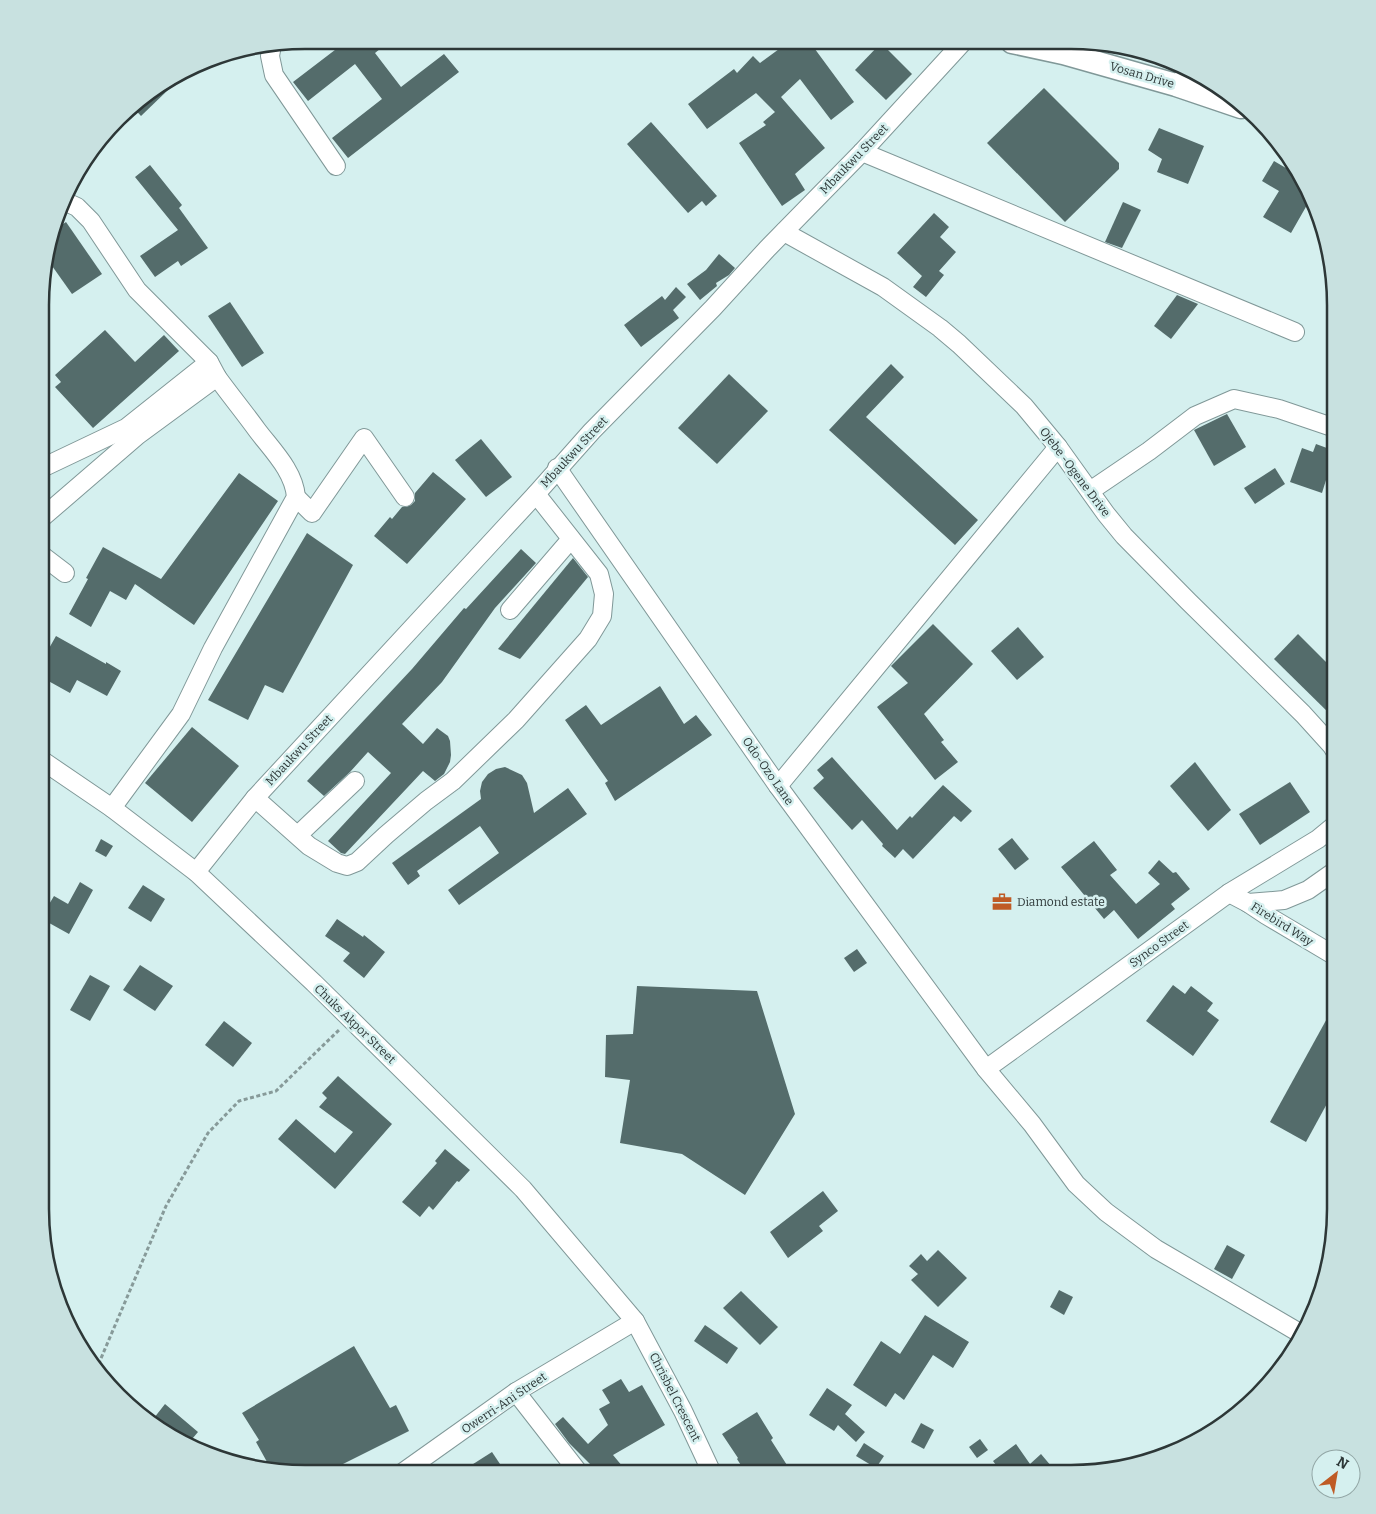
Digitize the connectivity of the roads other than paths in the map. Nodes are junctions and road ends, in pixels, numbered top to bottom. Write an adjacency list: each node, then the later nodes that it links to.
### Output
1 (957, 49): 6 (street, Mbaukwu Street)
2 (1044, 49): 4 (street, Vosan Drive)
3 (271, 51): 7 (street)
4 (1183, 78): 5 (street, Vosan Drive)
5 (1220, 96)
6 (862, 152): 9 (street, Mbaukwu Street); 10 (street)
7 (336, 166)
8 (70, 204): 11 (street)
9 (784, 232): 13 (street, Ojebe -Ogene Drive); 15 (street, Mbaukwu Street)
10 (1295, 332)
11 (213, 370): 14 (street); 18 (street); 20 (street)
12 (1327, 425): 16 (street)
13 (1058, 447): 16 (street, Ojebe -Ogene Drive); 28 (street)
14 (49, 465)
15 (557, 468): 17 (street, Mbaukwu Street); 28 (street, Odo-Ozo Lane)
16 (1090, 491): 25 (street, Ojebe -Ogene Drive)
17 (536, 494): 21 (street); 29 (street, Mbaukwu Street)
18 (296, 497): 19 (street); 30 (street)
19 (405, 497)
20 (49, 512)
21 (572, 539): 24 (street); 32 (street)
22 (49, 561): 23 (street)
23 (65, 573)
24 (510, 610)
25 (1327, 741)
26 (49, 765): 30 (street, Chuks Akpor Street)
27 (355, 780): 32 (street)
28 (778, 786): 38 (street, Odo-Ozo Lane)
29 (254, 798): 32 (street); 33 (street, Mbaukwu Street)
30 (112, 808): 33 (street, Chuks Akpor Street)
31 (1327, 832): 35 (street, Synco Street)
32 (298, 836)
33 (196, 872): 39 (street, Chuks Akpor Street)
34 (1327, 877): 36 (street)
35 (1228, 894): 36 (street, Firebird Way); 38 (street, Synco Street)
36 (1248, 902): 37 (street, Firebird Way)
37 (1327, 951)
38 (986, 1069): 40 (street, Odo-Ozo Lane)
39 (635, 1321): 41 (street, Owerri-Ani Street); 44 (street, Chrisbel Crescent)
40 (1296, 1331)
41 (516, 1392): 42 (street, Owerri-Ani Street); 43 (street)
42 (415, 1465)
43 (572, 1465)
44 (708, 1465)

